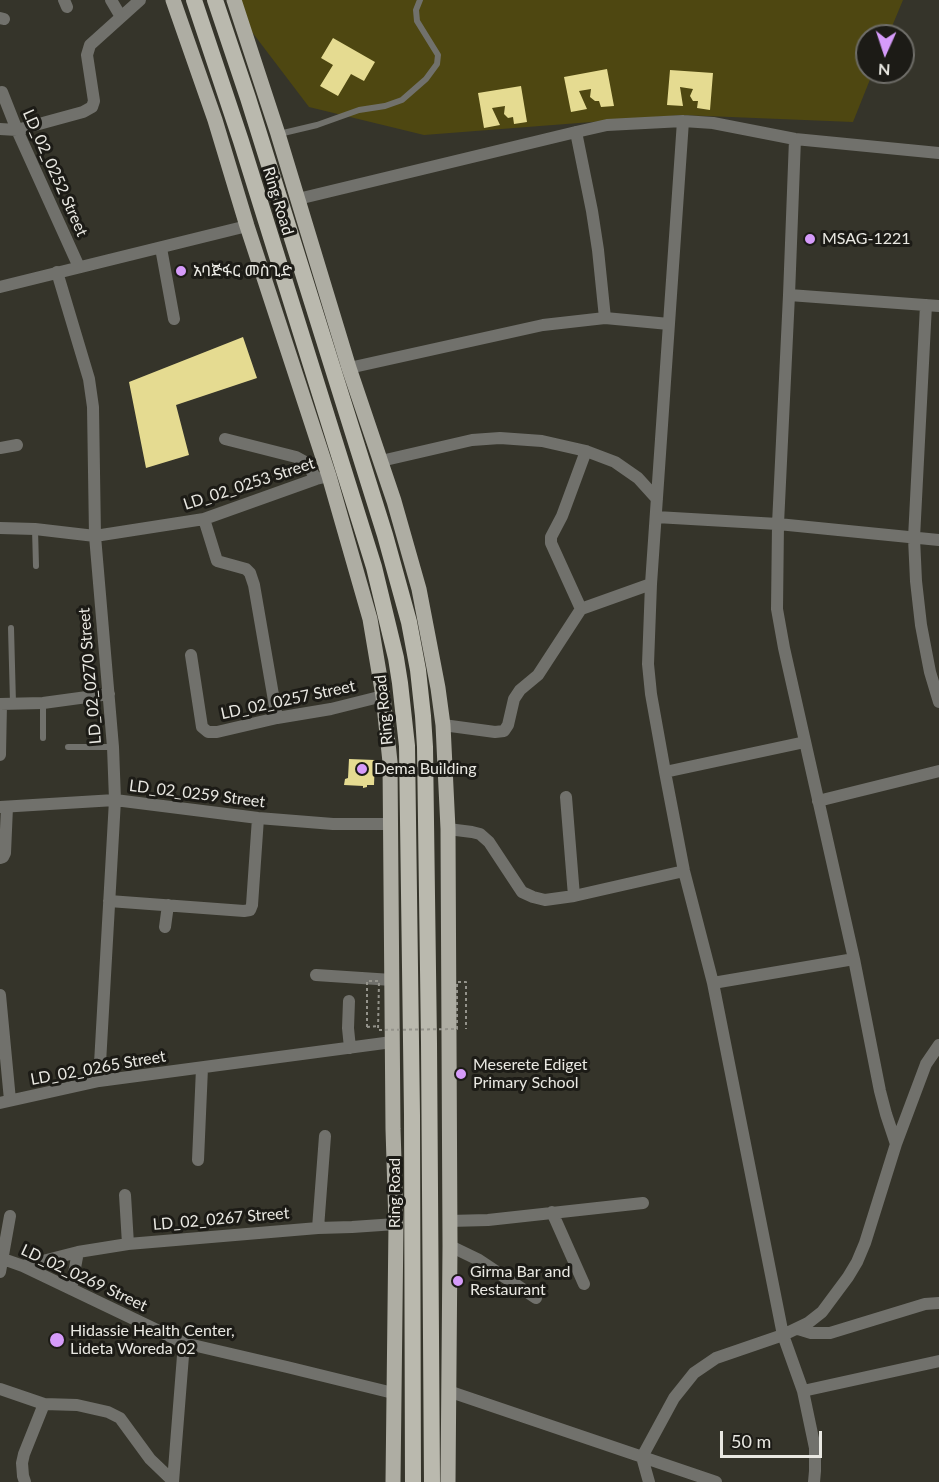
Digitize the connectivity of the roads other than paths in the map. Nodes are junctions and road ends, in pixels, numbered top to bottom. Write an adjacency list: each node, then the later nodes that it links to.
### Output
1 (111, 0): 8 (street)
2 (140, 0): 8 (street)
3 (172, 0): 18 (main road)
4 (194, 0): 121 (highway, Ring Road)
5 (215, 0): 122 (highway, Ring Road)
6 (234, 0): 14 (main road)
7 (420, 0): 14 (lane)
8 (122, 17): 12 (street)
9 (2, 92): 12 (street, LD_02_0252 Street)
10 (683, 121): 13 (street); 15 (street); 27 (street)
11 (0, 129): 12 (street)
12 (17, 130): 20 (street, LD_02_0252 Street)
13 (576, 132): 17 (street); 25 (street)
14 (278, 134): 17 (main road)
15 (795, 139): 16 (street); 23 (street)
16 (939, 153)
17 (298, 199): 28 (main road)
18 (247, 226): 19 (street); 34 (main road)
19 (161, 248): 20 (street); 26 (street)
20 (80, 267): 21 (street)
21 (57, 272): 22 (street); 41 (street, LD_02_0270 Street)
22 (0, 287)
23 (789, 295): 24 (street); 38 (street)
24 (933, 305): 42 (street)
25 (605, 318): 27 (street); 28 (street)
26 (174, 319)
27 (669, 324): 35 (street)
28 (349, 368): 33 (main road)
29 (225, 439): 34 (street)
30 (18, 445): 31 (street)
31 (0, 448)
32 (586, 451): 33 (street); 35 (street); 46 (street)
33 (381, 461): 55 (main road)
34 (323, 477): 37 (street, LD_02_0253 Street); 50 (main road)
35 (657, 499): 36 (street)
36 (656, 517): 38 (street); 45 (street)
37 (204, 519): 41 (street, LD_02_0253 Street); 54 (street)
38 (778, 524): 42 (street); 57 (street)
39 (0, 528): 40 (street, LD_02_0253 Street)
40 (35, 529): 41 (street, LD_02_0253 Street); 44 (lane)
41 (95, 536): 49 (street, LD_02_0270 Street)
42 (914, 538): 43 (street); 51 (street)
43 (939, 540)
44 (36, 566)
45 (651, 584): 46 (street); 62 (street)
46 (581, 609): 55 (street)
47 (11, 628): 53 (lane)
48 (191, 655): 54 (street, LD_02_0257 Street)
49 (109, 694): 52 (street); 59 (street, LD_02_0270 Street)
50 (383, 696): 54 (street, LD_02_0257 Street); 68 (main road)
51 (939, 702)
52 (43, 703): 53 (street); 56 (lane)
53 (5, 704): 60 (street)
54 (277, 718)
55 (443, 725): 69 (main road)
56 (43, 738)
57 (805, 742): 62 (street); 65 (street)
58 (68, 747): 59 (lane)
59 (112, 747): 64 (street, LD_02_0270 Street)
60 (0, 755)
61 (939, 771): 65 (street)
62 (665, 772): 71 (street)
63 (566, 797): 72 (street)
64 (114, 800): 66 (street, LD_02_0259 Street); 67 (street, LD_02_0259 Street); 73 (street, LD_02_0270 Street)
65 (818, 801): 76 (street)
66 (3, 807): 70 (street)
67 (258, 818): 68 (street, LD_02_0259 Street); 74 (street)
68 (390, 824): 78 (main road)
69 (448, 829): 72 (street); 95 (main road)
70 (0, 858)
71 (684, 871): 72 (street); 79 (street)
72 (574, 896)
73 (110, 901): 74 (street); 86 (street, LD_02_0270 Street)
74 (168, 905): 75 (street)
75 (165, 927)
76 (854, 959): 79 (street); 89 (street)
77 (316, 975): 78 (street)
78 (392, 980): 82 (main road)
79 (713, 983): 109 (street)
80 (0, 1000): 87 (street)
81 (348, 1001): 84 (street)
82 (392, 1042): 84 (street, LD_02_0265 Street); 96 (main road)
83 (939, 1046): 89 (street)
84 (350, 1048): 85 (street, LD_02_0265 Street)
85 (202, 1068): 86 (street, LD_02_0265 Street); 90 (street)
86 (99, 1081): 87 (street, LD_02_0265 Street)
87 (5, 1102)
88 (325, 1136): 97 (street)
89 (896, 1144): 108 (street)
90 (198, 1160)
91 (125, 1195): 98 (street)
92 (643, 1203): 93 (street)
93 (552, 1212): 95 (street); 104 (street)
94 (10, 1216): 101 (street, LD_02_0269 Street)
95 (449, 1221): 99 (main road)
96 (396, 1224): 97 (street, LD_02_0267 Street); 115 (main road)
97 (318, 1228): 98 (street, LD_02_0267 Street)
98 (128, 1244): 100 (street, LD_02_0267 Street)
99 (450, 1246): 106 (street); 113 (main road)
100 (78, 1252): 102 (street, LD_02_0267 Street); 105 (street)
101 (1, 1258): 102 (street, LD_02_0269 Street); 103 (street)
102 (23, 1266): 105 (street, LD_02_0269 Street)
103 (0, 1272)
104 (584, 1284)
105 (71, 1289): 110 (street, LD_02_0269 Street)
106 (536, 1298)
107 (939, 1303): 108 (street)
108 (798, 1329): 109 (street)
109 (783, 1335): 114 (street); 117 (street)
110 (184, 1343): 115 (street, LD_02_0269 Street); 119 (street)
111 (939, 1361): 114 (street)
112 (0, 1389): 116 (street)
113 (448, 1391): 117 (street); 123 (main road)
114 (803, 1391): 126 (street)
115 (393, 1394): 120 (main road)
116 (44, 1404): 118 (street); 119 (street)
117 (642, 1457): 124 (street); 125 (street)
118 (25, 1482)
119 (173, 1482)
120 (393, 1482)
121 (413, 1482)
122 (432, 1482)
123 (448, 1482)
124 (649, 1482)
125 (716, 1482)
126 (813, 1482)

